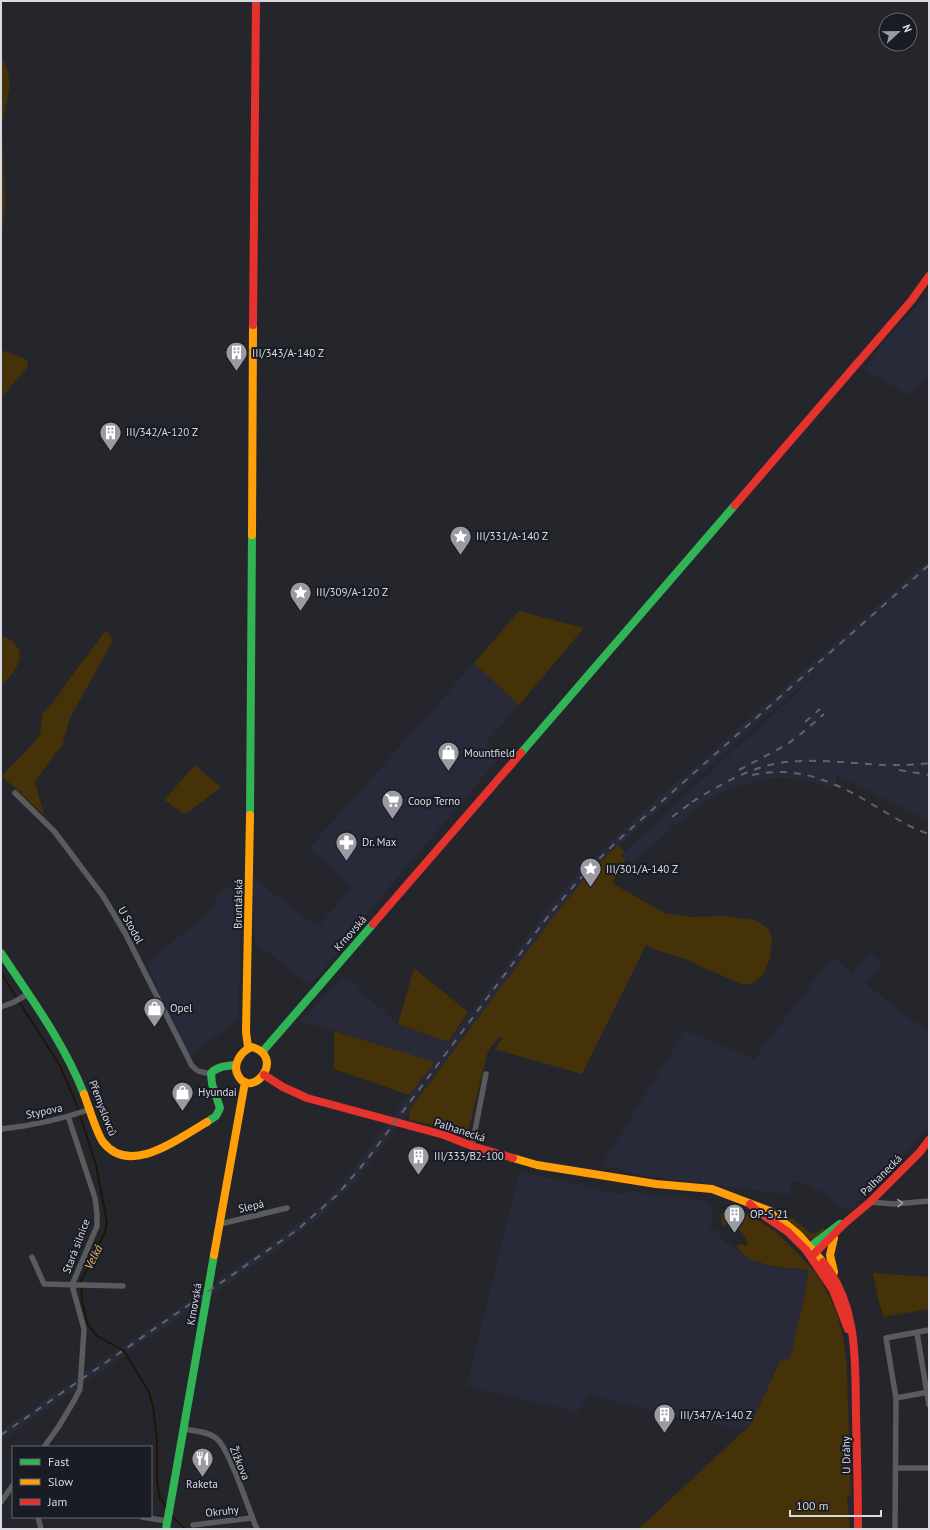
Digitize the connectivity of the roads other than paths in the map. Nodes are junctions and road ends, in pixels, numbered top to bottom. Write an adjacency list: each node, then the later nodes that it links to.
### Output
1 (256, 1): 7 (main road, Bruntálská)
2 (929, 276): 8 (main road, Krnovská)
3 (15, 793): 10 (street, U Stodol)
4 (1, 952): 5 (main road, Přemyslovců)
5 (26, 996): 6 (street); 14 (main road, Přemyslovců)
6 (1, 1007)
7 (248, 1047): 8 (main road); 9 (main road)
8 (263, 1051): 12 (main road)
9 (236, 1065): 10 (main road); 13 (main road)
10 (211, 1074): 14 (main road, Přemyslovců)
11 (486, 1074): 18 (street)
12 (264, 1075): 13 (main road); 18 (main road, Palhanecká)
13 (245, 1082): 23 (main road, Krnovská)
14 (88, 1110): 15 (street, Stypova)
15 (70, 1116): 16 (street, Stypova); 28 (street, Stará silnice)
16 (1, 1129)
17 (929, 1140): 20 (main road, Palhanecká)
18 (472, 1146): 25 (main road, Palhanecká)
19 (929, 1201): 20 (street, one-way to 19)
20 (870, 1202): 22 (main road, Palhanecká)
21 (287, 1208): 23 (street, Slepá)
22 (845, 1223): 24 (main road, Palhanecká); 25 (main road, Palhanecká)
23 (220, 1224): 36 (main road, Krnovská)
24 (835, 1234): 25 (main road, Palhanecká); 27 (main road, U Dráhy)
25 (810, 1252): 27 (main road); 32 (main road)
26 (32, 1257): 28 (street)
27 (838, 1282): 32 (main road, U Dráhy)
28 (74, 1284): 29 (street); 37 (street, Stará silnice)
29 (123, 1286)
30 (929, 1330): 31 (street)
31 (917, 1333): 33 (street); 34 (street)
32 (853, 1338): 49 (main road, U Dráhy)
33 (928, 1392): 34 (street); 35 (street)
34 (896, 1398): 38 (street)
35 (929, 1405)
36 (183, 1429): 44 (street, Žižkova); 45 (main road, Krnovská)
37 (45, 1446)
38 (896, 1468): 39 (street); 50 (street)
39 (929, 1468)
40 (12, 1486): 41 (street)
41 (1, 1502)
42 (38, 1518): 47 (street)
43 (145, 1518): 45 (street)
44 (252, 1518): 46 (street, Okruhy); 48 (street, Žižkova)
45 (166, 1525)
46 (193, 1525)
47 (41, 1529)
48 (257, 1529)
49 (858, 1529)
50 (895, 1529)

